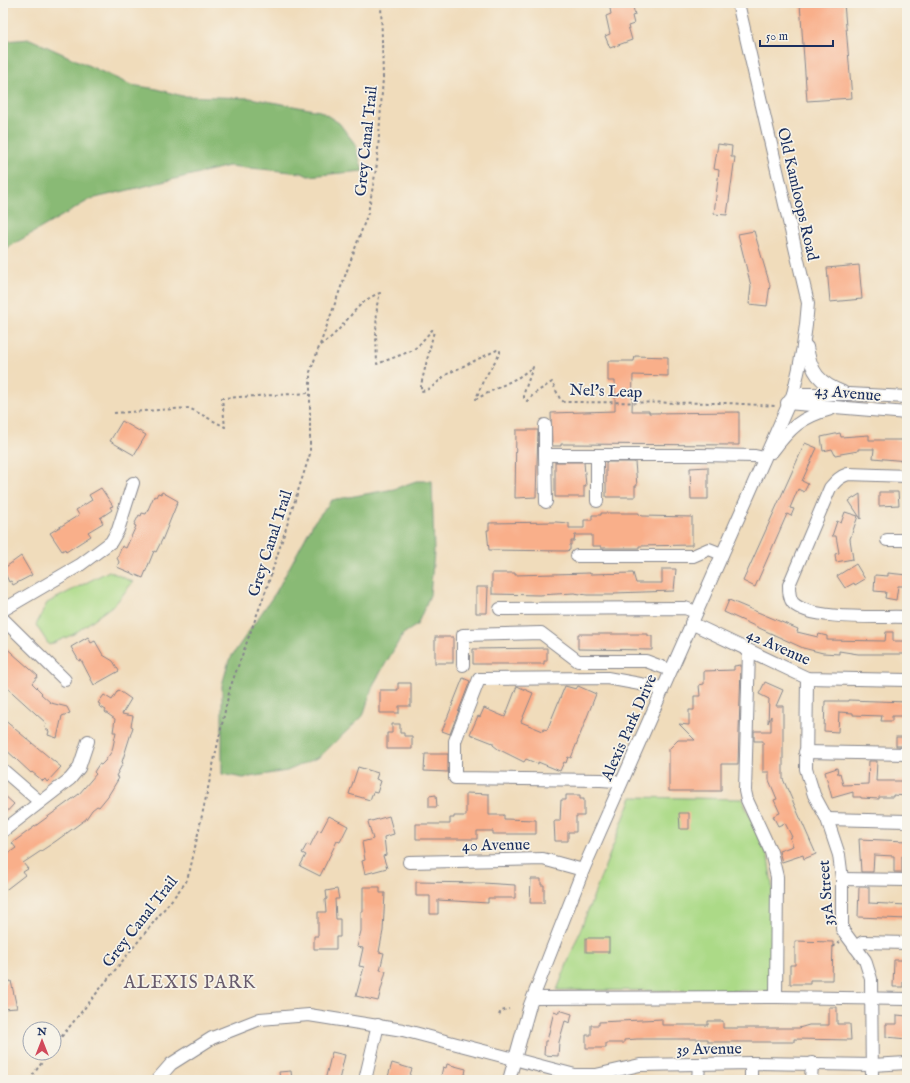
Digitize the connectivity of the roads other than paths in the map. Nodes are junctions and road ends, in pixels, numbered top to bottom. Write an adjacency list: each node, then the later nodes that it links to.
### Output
1 (738, 3): 2 (street, Old Kamloops Road)
2 (806, 338): 3 (street); 5 (street, Old Kamloops Road)
3 (849, 394): 4 (street, 43 Avenue); 5 (street, 43 Avenue)
4 (907, 397)
5 (790, 398): 6 (street, 43 Avenue); 11 (street, Alexis Park Drive)
6 (837, 408): 7 (street, 43 Avenue); 11 (street)
7 (907, 413)
8 (545, 425): 9 (street)
9 (545, 455): 10 (street); 15 (street)
10 (597, 455): 11 (street); 14 (street)
11 (762, 464): 18 (street, Alexis Park Drive)
12 (907, 476): 23 (street)
13 (133, 483): 20 (street)
14 (597, 501)
15 (546, 502)
16 (887, 540): 17 (street)
17 (907, 540)
18 (722, 554): 19 (street); 22 (street, Alexis Park Drive)
19 (577, 556)
20 (3, 610)
21 (500, 610): 22 (street, 42 Avenue)
22 (694, 617): 25 (street, 42 Avenue); 27 (street, Alexis Park Drive)
23 (907, 617)
24 (3, 619): 29 (street)
25 (749, 651): 28 (street, 42 Avenue); 47 (street)
26 (463, 665): 27 (street)
27 (670, 670): 31 (street, Alexis Park Drive)
28 (807, 678): 30 (street, 42 Avenue); 33 (street, 35A Street)
29 (65, 680)
30 (907, 680)
31 (662, 688): 36 (street, Alexis Park Drive); 36 (street)
32 (88, 741): 37 (street)
33 (805, 752): 34 (street); 38 (street, 35A Street)
34 (907, 754)
35 (3, 770): 37 (street)
36 (620, 783): 42 (street, Alexis Park Drive)
37 (40, 802): 40 (street)
38 (827, 820): 39 (street); 43 (street, 35A Street)
39 (907, 820)
40 (3, 831)
41 (409, 862): 42 (street, 40 Avenue)
42 (583, 870): 48 (street, Alexis Park Drive)
43 (842, 879): 44 (street); 46 (street, 35A Street)
44 (907, 880)
45 (907, 943): 46 (street)
46 (855, 947): 49 (street, 35A Street)
47 (776, 997): 48 (street); 49 (street)
48 (533, 998): 52 (street, Alexis Park Drive)
49 (872, 998): 50 (street); 57 (street, 35A Street)
50 (907, 999)
51 (378, 1025): 52 (street, 39 Avenue); 60 (street, 39 Avenue); 61 (street)
52 (514, 1060): 59 (street, 39 Avenue); 62 (street, Alexis Park Drive)
53 (751, 1063): 54 (street, 39 Avenue); 56 (street, 39 Avenue); 64 (street)
54 (812, 1063): 57 (street, 39 Avenue); 65 (street)
55 (907, 1063): 57 (street, 39 Avenue)
56 (699, 1064): 58 (street, 39 Avenue); 63 (street)
57 (872, 1065): 66 (street, 35A Street)
58 (623, 1075): 59 (street, 39 Avenue)
59 (578, 1077)
60 (157, 1080)
61 (365, 1080)
62 (508, 1080)
63 (698, 1080)
64 (751, 1080)
65 (811, 1080)
66 (872, 1080)

